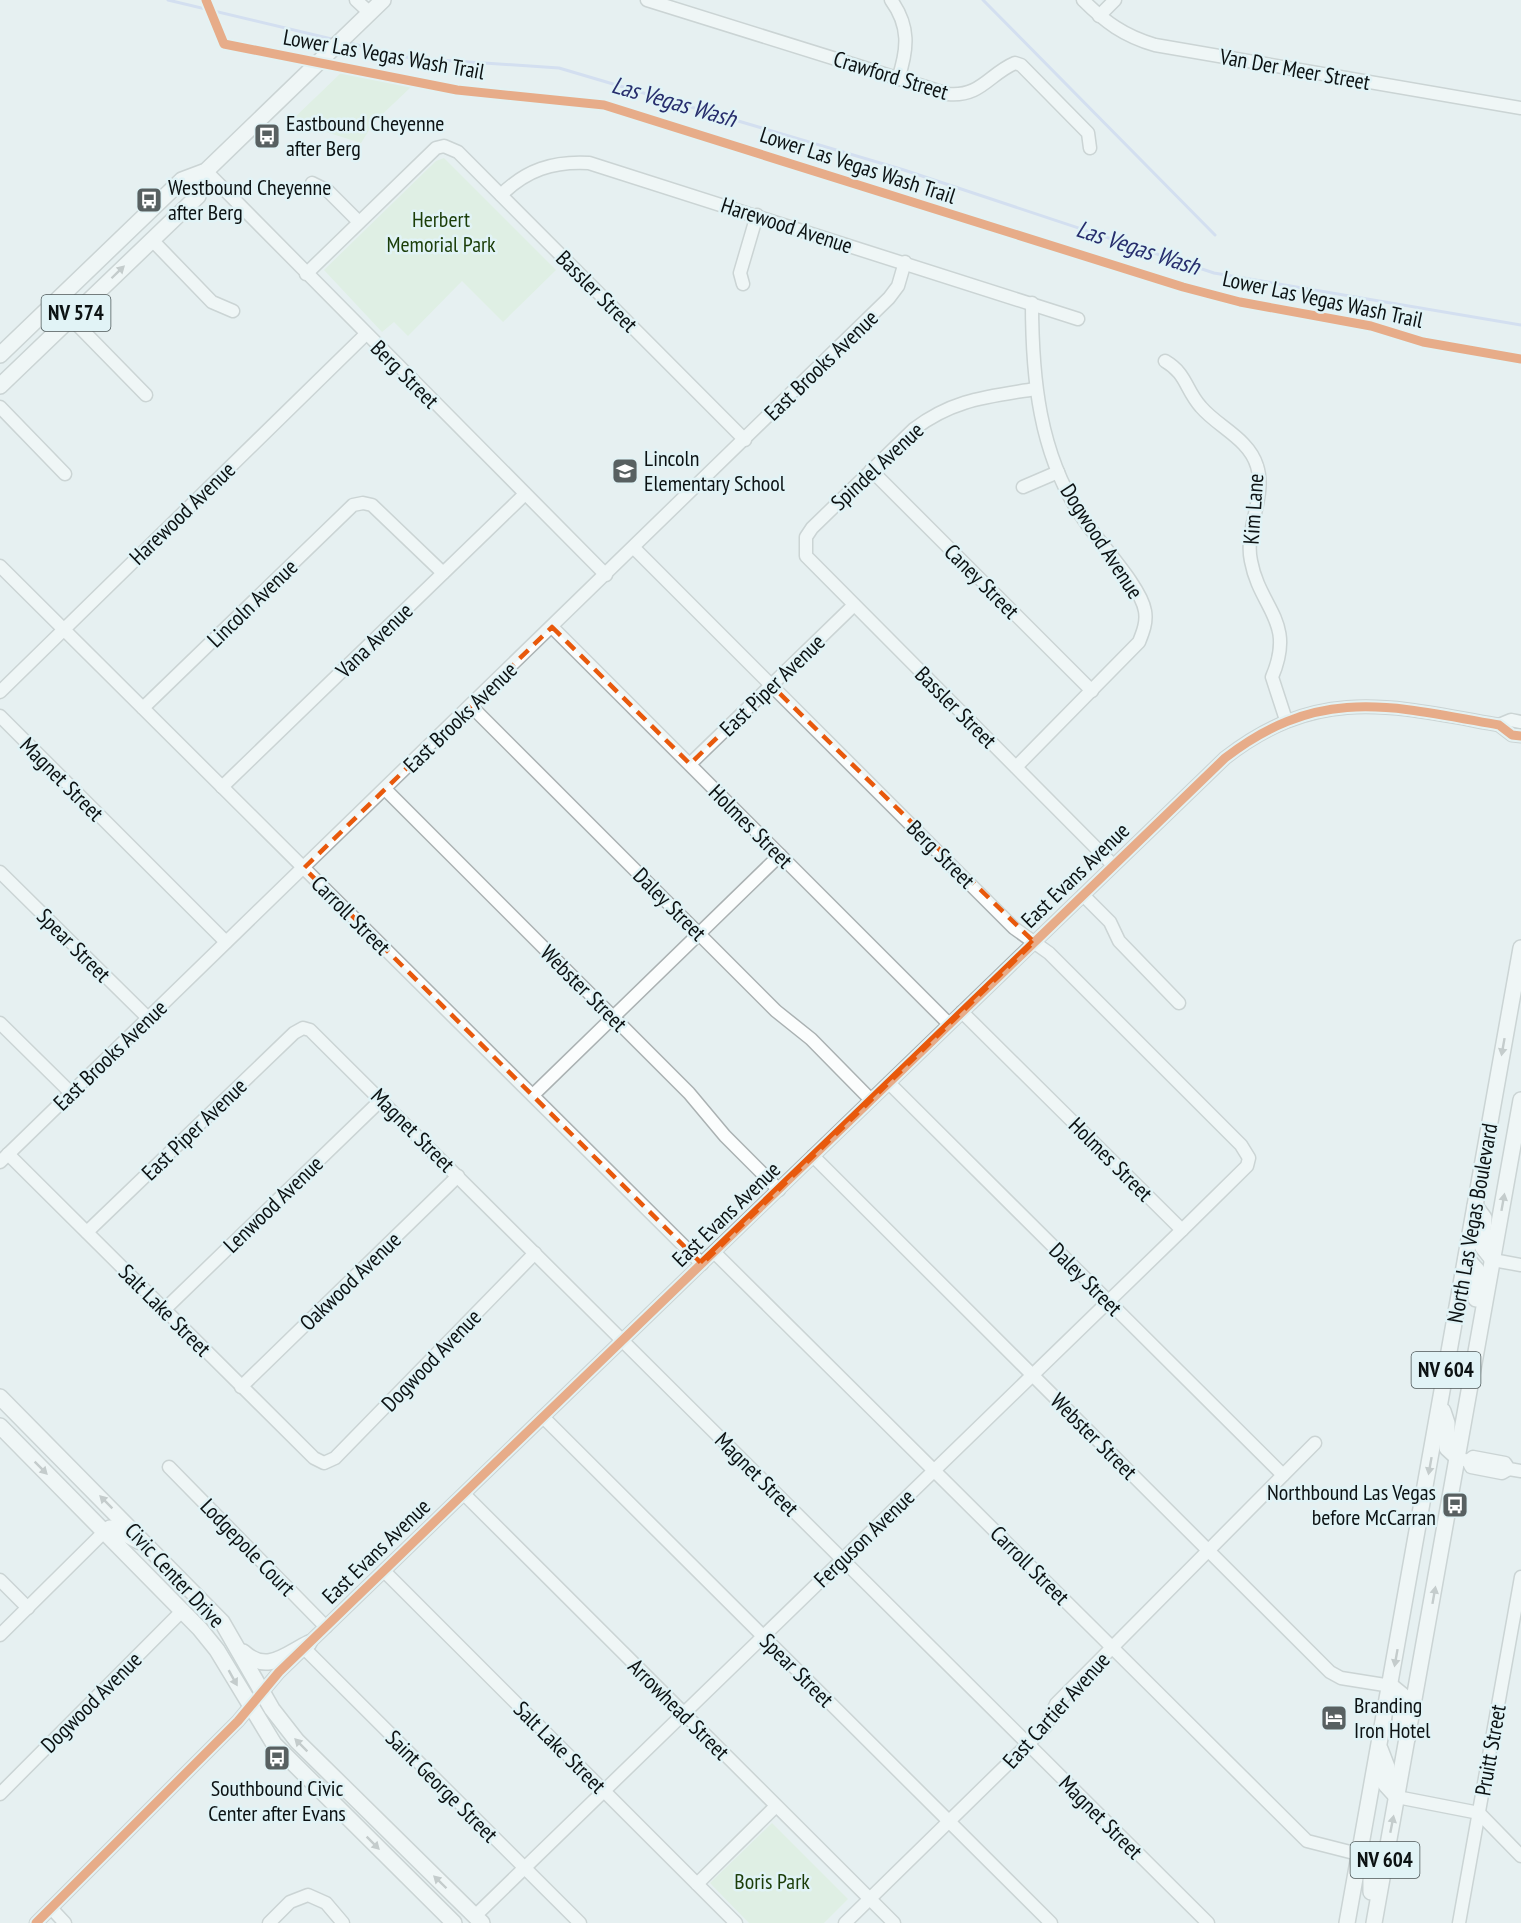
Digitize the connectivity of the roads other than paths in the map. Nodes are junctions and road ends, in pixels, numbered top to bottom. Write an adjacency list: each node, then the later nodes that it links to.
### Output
1 (356, 0): 8 (street)
2 (383, 0): 8 (main road, NV 574)
3 (647, 0): 7 (street, Crawford Street)
4 (891, 0): 10 (street)
5 (1083, 0): 9 (street, Van Der Meer Street)
6 (1115, 0): 9 (street)
7 (679, 4): 10 (street, Crawford Street)
8 (370, 13): 13 (main road, NV 574)
9 (1098, 16): 11 (street, Van Der Meer Street)
10 (898, 79): 12 (street, Crawford Street)
11 (1521, 108)
12 (1090, 148)
13 (206, 171): 18 (main road, NV 574); 20 (street, Berg Street); 22 (main road, NV 574)
14 (312, 183): 17 (street)
15 (501, 195): 16 (street, Harewood Avenue); 17 (street, Bassler Street); 34 (street, Bassler Street)
16 (757, 215): 19 (street, Harewood Avenue); 21 (street)
17 (359, 222): 20 (street)
18 (152, 240): 24 (street); 25 (main road, NV 574, one-way to 18)
19 (905, 262): 23 (street, Harewood Avenue); 34 (street, East Brooks Avenue)
20 (306, 274): 27 (street, Berg Street)
21 (743, 284)
22 (55, 302): 25 (street); 28 (main road, NV 574)
23 (1032, 303): 26 (street, Harewood Avenue); 31 (street, Dogwood Avenue)
24 (233, 311)
25 (70, 318): 30 (main road, NV 574); 32 (street)
26 (1078, 319)
27 (366, 334): 39 (street, Berg Street); 47 (street, Harewood Avenue)
28 (0, 355)
29 (1165, 361): 54 (street, Kim Lane)
30 (0, 386)
31 (1035, 389): 35 (street, Spindel Avenue); 36 (street, Dogwood Avenue)
32 (146, 395)
33 (0, 407): 37 (street)
34 (746, 440): 41 (street, East Brooks Avenue)
35 (871, 470): 40 (street, Spindel Avenue); 49 (street, Caney Street)
36 (1058, 472): 38 (street); 49 (street, Dogwood Avenue)
37 (65, 474)
38 (1023, 487)
39 (525, 494): 43 (street, Vana Avenue); 44 (street, Berg Street)
40 (804, 546): 45 (street, Bassler Street)
41 (634, 548): 44 (street, East Brooks Avenue); 48 (street, Berg Street)
42 (0, 566): 47 (street, Carroll Street)
43 (443, 573): 52 (street, Lincoln Avenue); 60 (street, Vana Avenue)
44 (606, 575): 46 (street, East Brooks Avenue)
45 (854, 605): 48 (street, East Piper Avenue); 59 (street, Bassler Street)
46 (552, 627): 51 (street, East Brooks Avenue); 58 (street, Holmes Street)
47 (63, 629): 50 (street, Harewood Avenue); 52 (street, Carroll Street)
48 (771, 685): 58 (street, East Piper Avenue); 69 (street, Berg Street)
49 (1092, 691): 59 (street, Dogwood Avenue)
50 (0, 692)
51 (471, 706): 61 (street, East Brooks Avenue); 67 (street, Daley Street)
52 (143, 708): 60 (street, Carroll Street)
53 (0, 716): 68 (street, Magnet Street)
54 (1286, 720): 56 (street, East Evans Avenue); 63 (street, East Evans Avenue)
55 (1521, 722): 56 (street, East Evans Avenue)
56 (1499, 725): 57 (street, East Evans Avenue)
57 (1521, 736)
58 (690, 764): 62 (street, Holmes Street)
59 (1016, 767): 63 (street, Bassler Street)
60 (222, 787): 64 (street, Carroll Street)
61 (385, 789): 64 (street, East Brooks Avenue); 74 (street, Webster Street)
62 (780, 855): 67 (street); 77 (street, Holmes Street)
63 (1113, 865): 66 (street, East Evans Avenue)
64 (304, 868): 68 (street, East Brooks Avenue); 81 (street, Carroll Street)
65 (0, 872): 75 (street, Spear Street)
66 (1083, 895): 69 (street, East Evans Avenue); 71 (street)
67 (699, 934): 74 (street); 83 (street, Daley Street)
68 (226, 942): 75 (street, East Brooks Avenue)
69 (1034, 942): 72 (street, East Evans Avenue); 87 (street, Berg Street)
70 (1521, 948): 73 (main road, North Las Vegas Boulevard / NV 604)
71 (1179, 1003)
72 (962, 1012): 77 (street, East Evans Avenue); 91 (street, Holmes Street)
73 (1515, 1014): 90 (main road, North Las Vegas Boulevard / NV 604, one-way to 90)
74 (613, 1017): 81 (street); 89 (street, Webster Street)
75 (148, 1018): 80 (street, East Brooks Avenue)
76 (0, 1023): 80 (street)
77 (950, 1024): 79 (street, East Evans Avenue)
78 (303, 1028): 82 (street, Magnet Street); 92 (street, East Piper Avenue)
79 (889, 1083): 83 (street, East Evans Avenue); 99 (street, Daley Street)
80 (70, 1093): 86 (street, East Brooks Avenue)
81 (532, 1095): 97 (street, Carroll Street)
82 (382, 1099): 88 (street, Magnet Street); 100 (street, Lenwood Avenue)
83 (871, 1100): 85 (street, East Evans Avenue)
84 (1521, 1100): 96 (main road, North Las Vegas Boulevard / NV 604, one-way to 84)
85 (813, 1156): 89 (street, East Evans Avenue); 103 (street, Webster Street)
86 (4, 1158): 92 (street, Salt Lake Street)
87 (1249, 1158): 91 (street, Ferguson Avenue)
88 (458, 1176): 94 (street, Magnet Street); 104 (street, Oakwood Avenue)
89 (779, 1190): 93 (street, East Evans Avenue)
90 (1475, 1206): 95 (main road, North Las Vegas Boulevard / NV 604); 96 (main road)
91 (1182, 1230): 99 (street, Ferguson Avenue)
92 (87, 1232): 100 (street, Salt Lake Street)
93 (714, 1252): 97 (street, East Evans Avenue); 113 (street, Carroll Street)
94 (535, 1253): 102 (street, Magnet Street); 111 (street, Dogwood Avenue)
95 (1466, 1258): 101 (main road); 106 (main road, North Las Vegas Boulevard / NV 604)
96 (1492, 1260): 98 (street); 101 (main road, North Las Vegas Boulevard / NV 604)
97 (702, 1264): 102 (street, East Evans Avenue)
98 (1521, 1265)
99 (1108, 1302): 103 (street, Ferguson Avenue); 115 (street, Daley Street)
100 (164, 1310): 104 (street, Salt Lake Street)
101 (1480, 1319): 110 (main road, North Las Vegas Boulevard / NV 604)
102 (623, 1340): 107 (street, East Evans Avenue); 120 (street, Magnet Street)
103 (1033, 1375): 113 (street, Ferguson Avenue); 119 (street, Webster Street)
104 (242, 1387): 111 (street, Salt Lake Street)
105 (0, 1396): 118 (main road, Civic Center Drive, one-way to 105)
106 (1440, 1405): 110 (main road); 134 (main road, North Las Vegas Boulevard / NV 604, one-way to 134)
107 (543, 1417): 116 (street, East Evans Avenue); 128 (street, Spear Street)
108 (0, 1426): 117 (main road, Civic Center Drive, one-way to 117)
109 (1315, 1443): 115 (street, East Cartier Avenue)
110 (1463, 1460): 114 (street); 138 (main road, North Las Vegas Boulevard / NV 604, one-way to 110)
111 (324, 1463)
112 (169, 1467): 126 (street, Lodgepole Court)
113 (934, 1470): 120 (street, Ferguson Avenue); 132 (street, Carroll Street)
114 (1515, 1470)
115 (1283, 1475): 119 (street, East Cartier Avenue)
116 (464, 1494): 121 (street, East Evans Avenue); 137 (street, Arrowhead Street)
117 (104, 1532): 118 (main road); 124 (street); 125 (main road, Civic Center Drive)
118 (149, 1545): 129 (main road, Civic Center Drive)
119 (1209, 1550): 132 (street, East Cartier Avenue); 134 (street, Webster Street)
120 (843, 1559): 128 (street, Ferguson Avenue); 139 (street, Magnet Street)
121 (384, 1571): 126 (street, East Evans Avenue); 141 (street, Salt Lake Street)
122 (1521, 1577): 130 (street, Pruitt Street)
123 (0, 1580): 124 (street)
124 (28, 1608): 127 (street)
125 (183, 1610): 136 (main road, Civic Center Drive, one-way to 136); 142 (street, Dogwood Avenue)
126 (326, 1627): 131 (street, East Evans Avenue)
127 (0, 1635)
128 (763, 1636): 137 (street, Ferguson Avenue); 146 (street, Spear Street)
129 (233, 1640): 131 (main road); 135 (main road, Civic Center Drive)
130 (1510, 1643): 133 (street); 145 (street, Pruitt Street)
131 (307, 1646): 135 (street, East Evans Avenue); 149 (street, Saint George Street)
132 (1112, 1647): 139 (street, East Cartier Avenue); 147 (street, Carroll Street)
133 (1521, 1654)
134 (1391, 1686): 138 (main road); 140 (main road, North Las Vegas Boulevard / NV 604)
135 (262, 1692): 136 (street, East Evans Avenue); 155 (main road, Civic Center Drive, one-way to 135)
136 (249, 1707): 151 (main road, Civic Center Drive, one-way to 151); 154 (street, East Evans Avenue)
137 (684, 1714): 141 (street, Ferguson Avenue); 144 (street, Arrowhead Street)
138 (1408, 1737): 143 (main road, North Las Vegas Boulevard / NV 604)
139 (1028, 1744): 146 (street, East Cartier Avenue); 166 (street, Magnet Street)
140 (1380, 1746): 143 (main road); 147 (main road, North Las Vegas Boulevard / NV 604)
141 (604, 1791): 149 (street, Ferguson Avenue); 150 (street, Salt Lake Street)
142 (0, 1794)
143 (1397, 1797): 145 (street); 153 (main road, North Las Vegas Boulevard / NV 604, one-way to 143)
144 (776, 1806): 150 (street); 152 (street, Arrowhead Street)
145 (1479, 1813): 148 (street); 169 (street, Pruitt Street)
146 (949, 1822): 152 (street, East Cartier Avenue); 165 (street, Spear Street)
147 (1358, 1854): 153 (main road); 167 (main road, North Las Vegas Boulevard / NV 604)
148 (1521, 1856)
149 (525, 1868): 155 (street, Ferguson Avenue); 161 (street, Saint George Street)
150 (697, 1884): 162 (street, Salt Lake Street)
151 (415, 1885): 155 (main road); 160 (main road, Civic Center Drive)
152 (869, 1899): 163 (street, East Cartier Avenue); 164 (street, Arrowhead Street)
153 (1377, 1905): 168 (main road, North Las Vegas Boulevard / NV 604)
154 (51, 1908): 156 (street, East Evans Avenue); 157 (street)
155 (478, 1920)
156 (36, 1923)
157 (65, 1923)
158 (269, 1923): 159 (street)
159 (343, 1923)
160 (454, 1923)
161 (580, 1923)
162 (736, 1923)
163 (844, 1923)
164 (894, 1923)
165 (1050, 1923)
166 (1208, 1923)
167 (1347, 1923)
168 (1374, 1923)
169 (1459, 1923)

